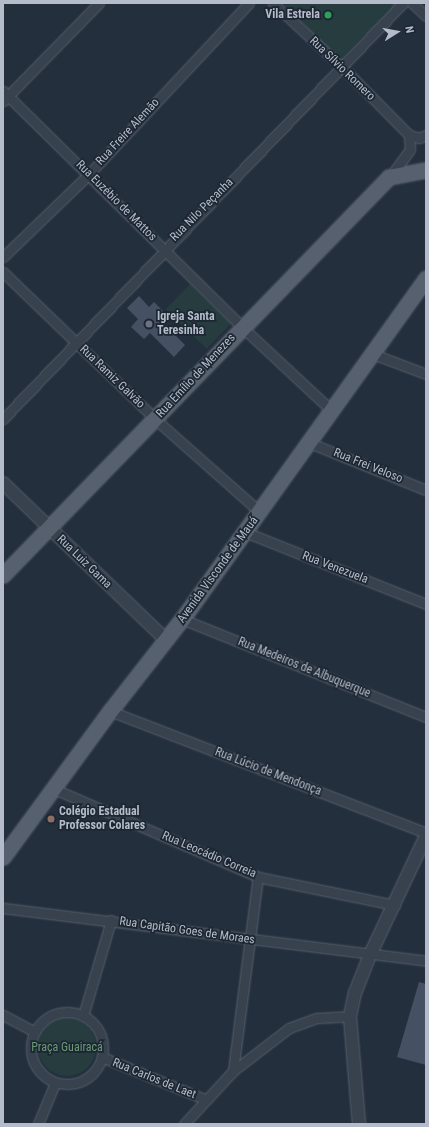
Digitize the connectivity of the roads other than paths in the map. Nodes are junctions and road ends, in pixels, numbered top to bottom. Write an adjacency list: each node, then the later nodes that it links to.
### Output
1 (98, 3): 8 (street)
2 (249, 3): 12 (street, Rua Freire Alemão)
3 (273, 3): 7 (street, Rua Sílvio Romero)
4 (403, 3): 7 (street, Rua Nilo Peçanha)
5 (412, 3): 6 (street)
6 (426, 16)
7 (343, 68): 9 (street, Rua Sílvio Romero); 14 (street, Rua Nilo Peçanha)
8 (5, 96): 12 (street, Rua Euzébio de Mattos)
9 (409, 135): 10 (street); 13 (street, Rua Emílio de Menezes)
10 (426, 136)
11 (426, 170): 13 (main road)
12 (88, 174): 14 (street, Rua Euzébio de Mattos); 15 (street, Rua Freire Alemão)
13 (389, 177): 18 (main road, Rua Emílio de Menezes)
14 (164, 249): 18 (street, Rua Euzébio de Mattos); 19 (street, Rua Nilo Peçanha)
15 (3, 257)
16 (3, 272): 19 (street, Rua Ramiz Galvão)
17 (426, 278): 20 (main road, Avenida Visconde de Mauá)
18 (242, 327): 22 (street, Rua Euzébio de Mattos); 23 (main road, Rua Emílio de Menezes)
19 (76, 343): 23 (street, Rua Ramiz Galvão); 24 (street, Rua Nilo Peçanha)
20 (373, 354): 21 (street); 22 (main road, Avenida Visconde de Mauá)
21 (426, 374)
22 (332, 410): 25 (main road, Avenida Visconde de Mauá)
23 (155, 419): 28 (street, Rua Ramiz Galvão); 29 (main road, Rua Emílio de Menezes)
24 (3, 420)
25 (310, 443): 27 (street, Rua Frei Veloso); 28 (main road, Avenida Visconde de Mauá)
26 (3, 483): 29 (street, Rua Luiz Gama)
27 (426, 490)
28 (260, 512): 30 (main road, Avenida Visconde de Mauá)
29 (49, 529): 31 (main road, Rua Emílio de Menezes); 34 (street, Rua Luiz Gama)
30 (245, 532): 32 (street, Rua Venezuela); 33 (main road, Avenida Visconde de Mauá)
31 (3, 575)
32 (426, 604)
33 (182, 619): 34 (main road, Avenida Visconde de Mauá); 36 (street, Rua Medeiros de Albuquerque)
34 (166, 640): 35 (main road, Avenida Visconde de Mauá)
35 (110, 711): 37 (main road, Avenida Visconde de Mauá); 38 (street, Rua Lúcio de Mendonça)
36 (426, 717)
37 (54, 789): 40 (main road, Avenida Visconde de Mauá); 41 (street, Rua Leocádio Correia)
38 (426, 833)
39 (426, 836): 42 (street)
40 (3, 857)
41 (258, 877): 42 (street, Rua Leocádio Correia); 45 (street)
42 (395, 905): 46 (street)
43 (3, 908): 44 (street, Rua Capitão Goes de Moraes)
44 (111, 920): 45 (street, Rua Capitão Goes de Moraes); 49 (street)
45 (249, 940): 46 (street, Rua Capitão Goes de Moraes); 53 (street)
46 (370, 955): 47 (street, Rua Capitão Goes de Moraes); 50 (street)
47 (426, 961)
48 (3, 1015): 51 (street)
49 (83, 1016): 51 (street); 52 (street)
50 (350, 1016): 53 (street); 58 (street)
51 (34, 1032): 54 (street)
52 (102, 1057): 54 (street); 55 (street, Rua Carlos de Laet)
53 (233, 1071): 55 (street)
54 (56, 1083): 56 (street)
55 (206, 1100): 57 (street)
56 (38, 1124)
57 (184, 1124)
58 (359, 1124)

